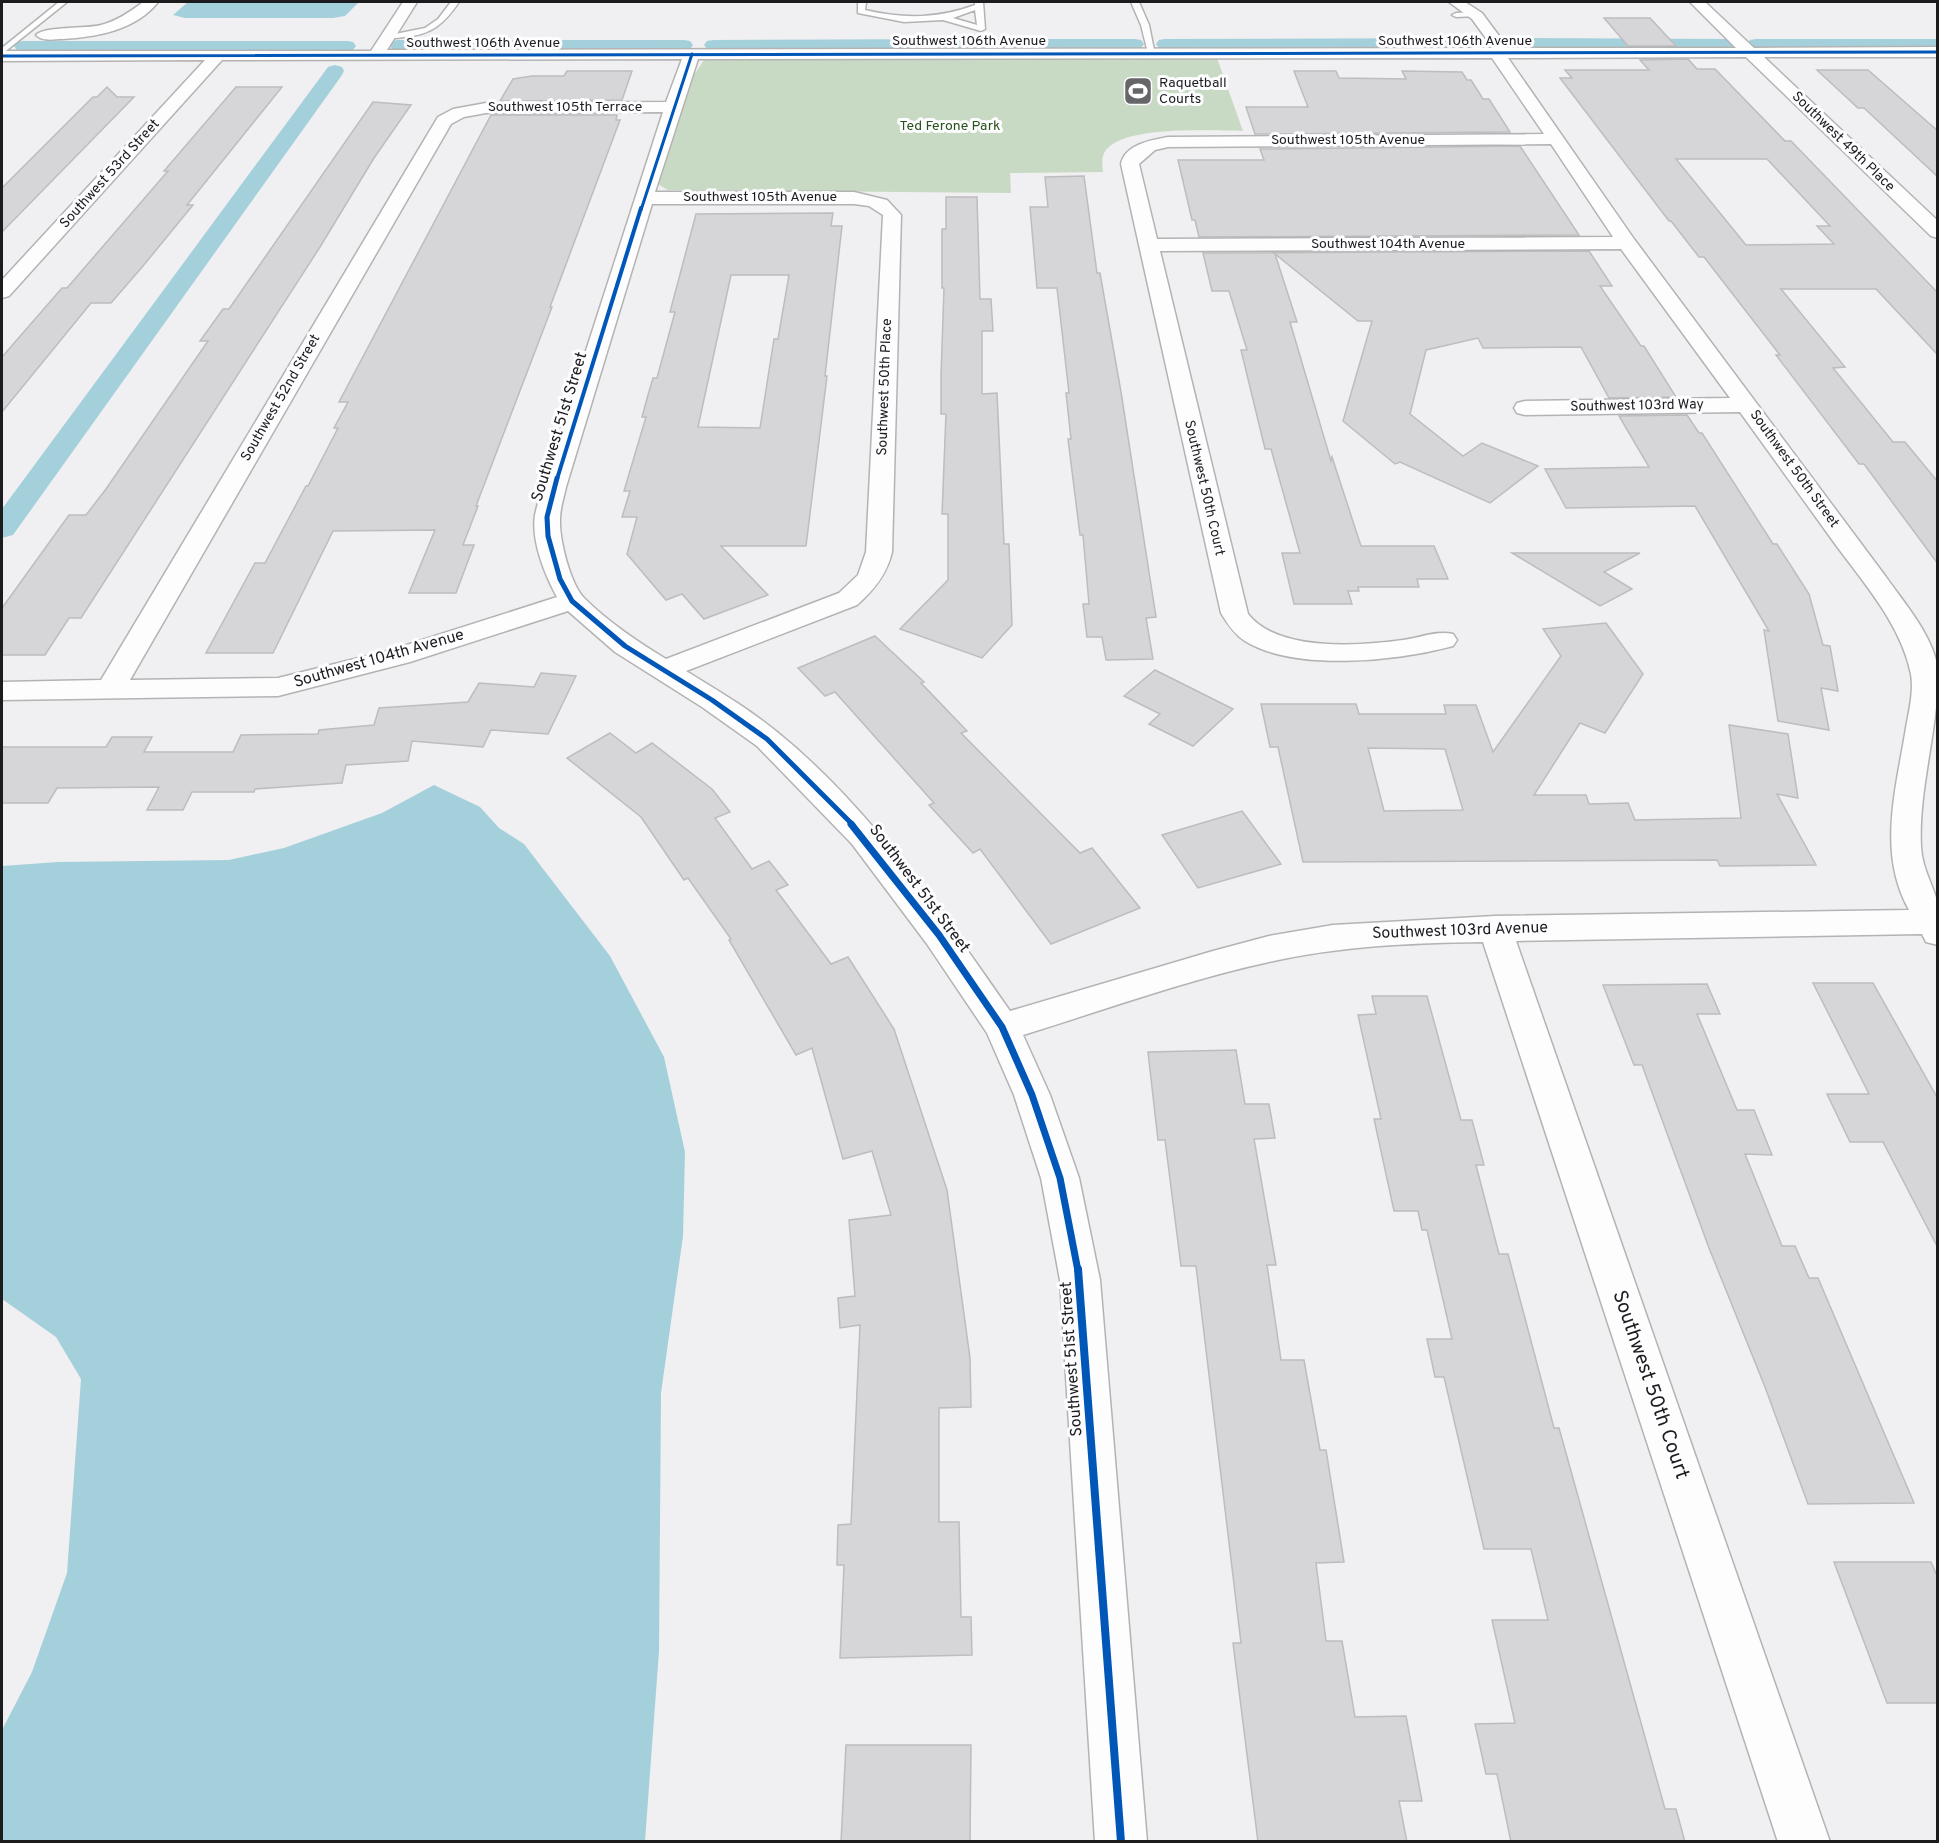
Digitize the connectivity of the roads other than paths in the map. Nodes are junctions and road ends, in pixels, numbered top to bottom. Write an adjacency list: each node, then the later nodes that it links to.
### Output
1 (63, 2): 19 (lane)
2 (151, 2): 19 (street)
3 (410, 2): 12 (street)
4 (455, 2): 12 (lane)
5 (862, 2): 11 (lane)
6 (1135, 2): 16 (lane)
7 (1440, 2): 10 (street, Southwest 50th Street)
8 (1697, 2): 14 (street, Southwest 49th Place)
9 (979, 4): 11 (lane); 13 (lane)
10 (1456, 8): 17 (street, Southwest 50th Street); 17 (street, Southwest 50th Street)
11 (945, 18): 13 (lane)
12 (389, 36): 21 (street)
13 (982, 41): 16 (street, Southwest 106th Avenue); 18 (street, Southwest 106th Avenue)
14 (1749, 52): 15 (street, Southwest 106th Avenue); 17 (street, Southwest 106th Avenue); 28 (street, Southwest 49th Place)
15 (1938, 52)
16 (1152, 53): 17 (street, Southwest 106th Avenue)
17 (1496, 53): 24 (street, Southwest 50th Street)
18 (692, 54): 21 (street, Southwest 106th Avenue); 22 (street, Southwest 51st Street)
19 (2, 55): 20 (street, Southwest 106th Avenue)
20 (218, 55): 21 (street, Southwest 106th Avenue); 31 (street, Southwest 53rd Street)
21 (376, 56)
22 (673, 106): 23 (street, Southwest 105th Terrace); 26 (street, Southwest 51st Street)
23 (459, 112): 37 (street, Southwest 52nd Street)
24 (1556, 139): 25 (street, Southwest 105th Avenue); 29 (street, Southwest 50th Street)
25 (1142, 149): 30 (street, Southwest 50th Court)
26 (645, 198): 27 (street, Southwest 105th Avenue); 34 (street, Southwest 51st Street)
27 (876, 202): 36 (street, Southwest 50th Place)
28 (1938, 232)
29 (1628, 243): 30 (street, Southwest 104th Avenue); 32 (street, Southwest 50th Street)
30 (1149, 245): 35 (street, Southwest 50th Court)
31 (2, 292)
32 (1748, 405): 33 (street, Southwest 103rd Way); 39 (street, Southwest 50th Street)
33 (1525, 408)
34 (572, 601): 36 (street, Southwest 51st Street); 37 (street, Southwest 104th Avenue)
35 (1443, 640)
36 (664, 670): 41 (street, Southwest 51st Street)
37 (110, 690): 38 (street, Southwest 104th Avenue)
38 (2, 691)
39 (1934, 927): 40 (street, Southwest 103rd Avenue)
40 (1495, 928): 41 (street, Southwest 103rd Avenue); 43 (street, Southwest 50th Court)
41 (1002, 1027): 42 (street, Southwest 51st Street)
42 (1121, 1842)
43 (1804, 1842)

